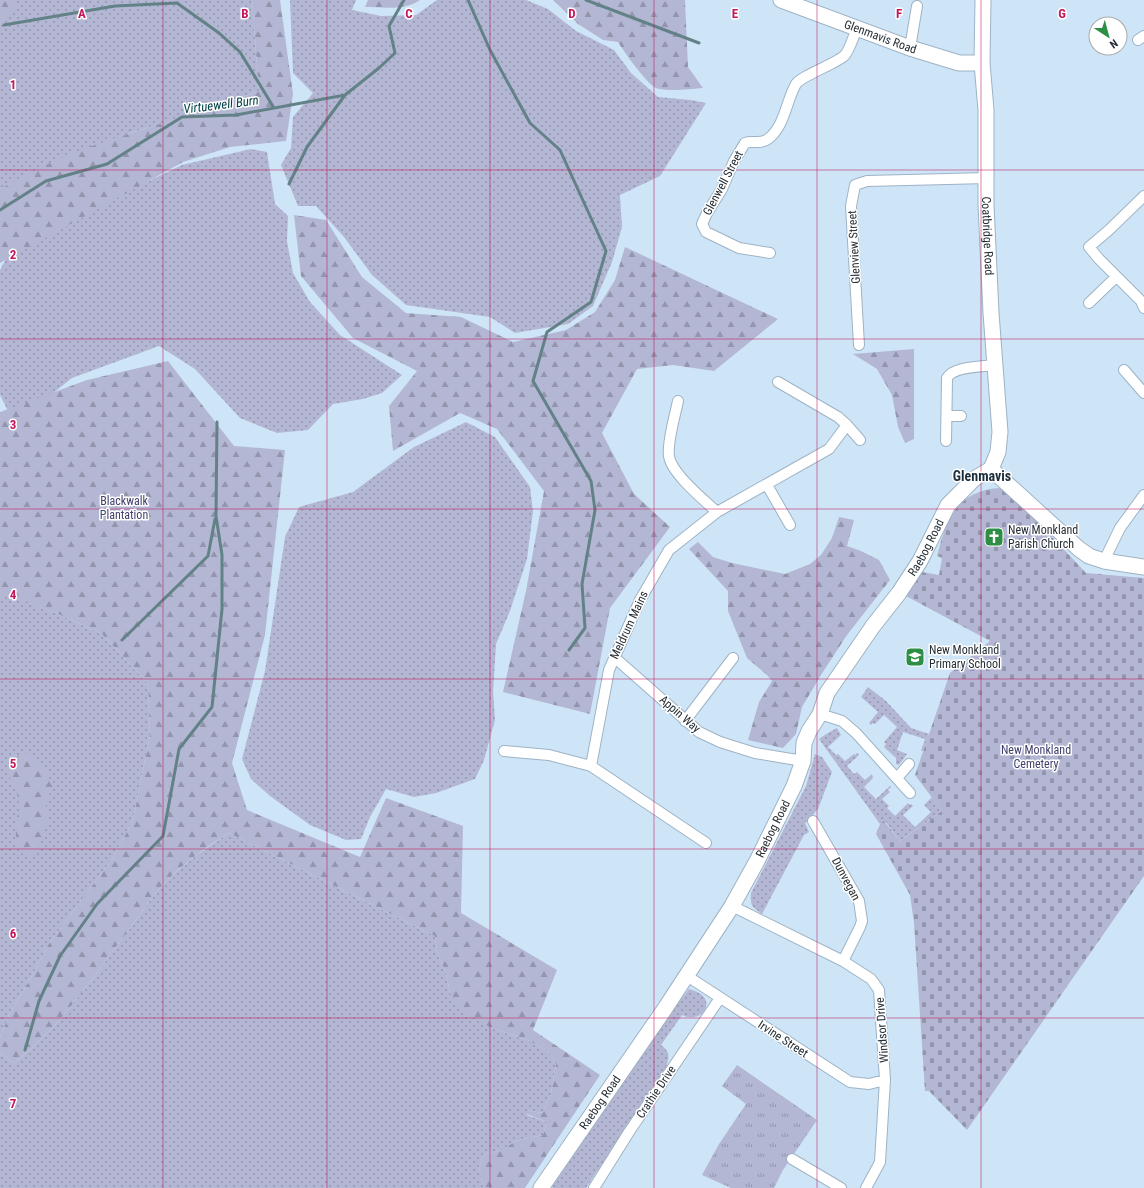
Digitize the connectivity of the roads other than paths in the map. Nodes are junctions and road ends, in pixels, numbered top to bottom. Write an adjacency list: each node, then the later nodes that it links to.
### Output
1 (781, 0): 4 (main road, Glenmavis Road)
2 (983, 0): 6 (main road, Coatbridge Road)
3 (917, 6): 5 (street)
4 (857, 28): 5 (main road, Glenmavis Road); 9 (street, Glenwell Street)
5 (910, 48): 6 (main road, Glenmavis Road)
6 (982, 63): 7 (main road, Coatbridge Road)
7 (987, 178): 13 (street, Glenview Street); 14 (main road, Coatbridge Road)
8 (1144, 196): 10 (street)
9 (770, 253)
10 (1116, 277): 11 (street); 12 (street)
11 (1089, 303)
12 (1144, 308)
13 (859, 345)
14 (995, 365): 19 (street); 24 (main road, Coatbridge Road)
15 (1124, 370): 17 (street)
16 (778, 382): 21 (street)
17 (1144, 393)
18 (678, 401): 27 (street)
19 (947, 416): 20 (street); 23 (street)
20 (960, 416)
21 (846, 424): 22 (street); 25 (street, Meldrum Mains)
22 (860, 440)
23 (946, 440)
24 (991, 470): 29 (main road); 33 (main road, Raebog Road)
25 (767, 485): 27 (street, Meldrum Mains); 28 (street)
26 (1144, 495): 29 (street)
27 (718, 512): 31 (street, Meldrum Mains)
28 (790, 525)
29 (1104, 561): 30 (main road)
30 (1144, 567)
31 (614, 658): 34 (street, Appin Way); 38 (street, Meldrum Mains)
32 (733, 658): 34 (street)
33 (820, 714): 36 (main road, Raebog Road); 39 (street)
34 (685, 721): 36 (street, Appin Way)
35 (504, 751): 38 (street)
36 (803, 761): 43 (main road, Raebog Road)
37 (908, 764): 39 (street)
38 (591, 766): 42 (street)
39 (897, 778): 40 (street)
40 (910, 793)
41 (814, 821): 44 (street, Dunvegan)
42 (706, 843)
43 (732, 906): 44 (street, Windsor Drive); 45 (main road, Raebog Road)
44 (844, 961): 47 (street, Windsor Drive)
45 (687, 976): 46 (street, Irvine Street); 50 (main road, Raebog Road)
46 (720, 998): 47 (street, Irvine Street); 49 (street, Crathie Drive)
47 (885, 1080): 52 (street, Windsor Drive)
48 (792, 1159): 51 (street)
49 (597, 1187)
50 (542, 1188)
51 (841, 1188)
52 (866, 1188)

